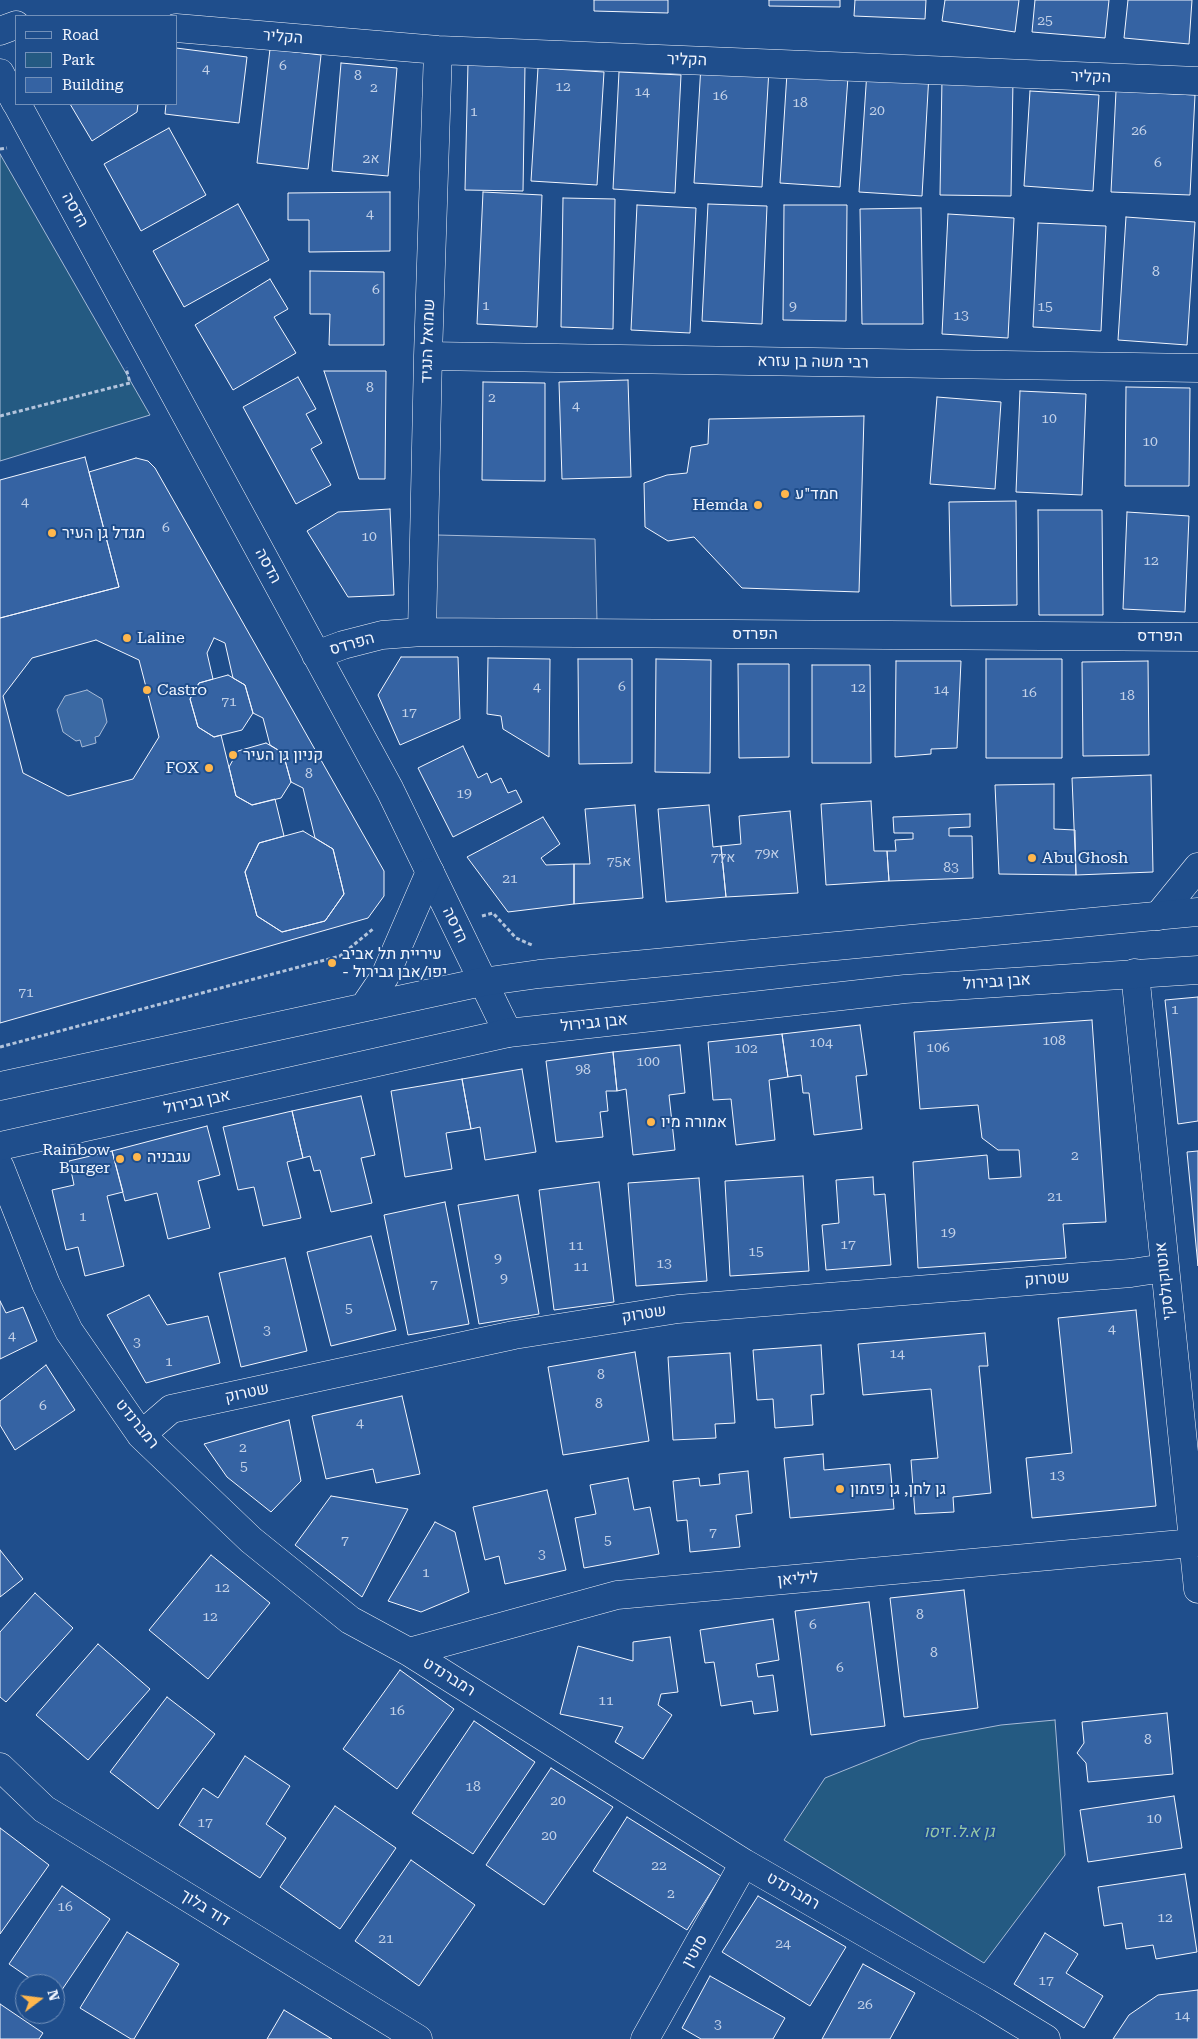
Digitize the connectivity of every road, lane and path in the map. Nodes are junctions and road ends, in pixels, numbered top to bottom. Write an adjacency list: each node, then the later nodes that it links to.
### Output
1 (15, 25): 3 (street)
2 (178, 28): 4 (street, הקליר)
3 (0, 31)
4 (438, 50): 6 (street, הקליר); 9 (street, שמואל הנגיד)
5 (0, 73): 7 (street, הדסה)
6 (1198, 81)
7 (15, 101)
8 (17, 105): 15 (street, הדסה)
9 (428, 356): 11 (street, רבי משה בן עזרא); 13 (street, שמואל הנגיד)
10 (125, 366): 12 (path)
11 (1198, 368)
12 (0, 416)
13 (422, 632): 14 (street, הפרדס); 15 (street, הפרדס)
14 (1198, 636)
15 (316, 655): 17 (street, הדסה)
16 (1198, 867): 19 (street)
17 (430, 872): 23 (street, הדסה); 24 (street)
18 (1198, 912): 19 (street)
19 (1158, 916): 23 (street)
20 (340, 956): 26 (path)
21 (1198, 970): 22 (street, אבן גבירול)
22 (1135, 973): 25 (street, אבן גבירול); 30 (street, אנטוקולסקי)
23 (482, 982): 24 (street); 25 (street, הדסה)
24 (364, 1007): 27 (street)
25 (508, 1033): 28 (street, אבן גבירול)
26 (0, 1047)
27 (0, 1086)
28 (0, 1146)
29 (0, 1167): 31 (street, רמברנדט)
30 (1164, 1268): 31 (street, שטרוק); 32 (street, אנטוקולסקי)
31 (141, 1435): 34 (street, רמברנדט)
32 (1193, 1543): 33 (street, אנטוקולסקי); 34 (street, ליליאן)
33 (1198, 1589)
34 (409, 1652): 36 (street, רמברנדט)
35 (0, 1767): 37 (street, דוד בלוך)
36 (744, 1863): 38 (street, סוטין); 39 (street, רמברנדט)
37 (418, 2039)
38 (645, 2039)
39 (1046, 2039)

